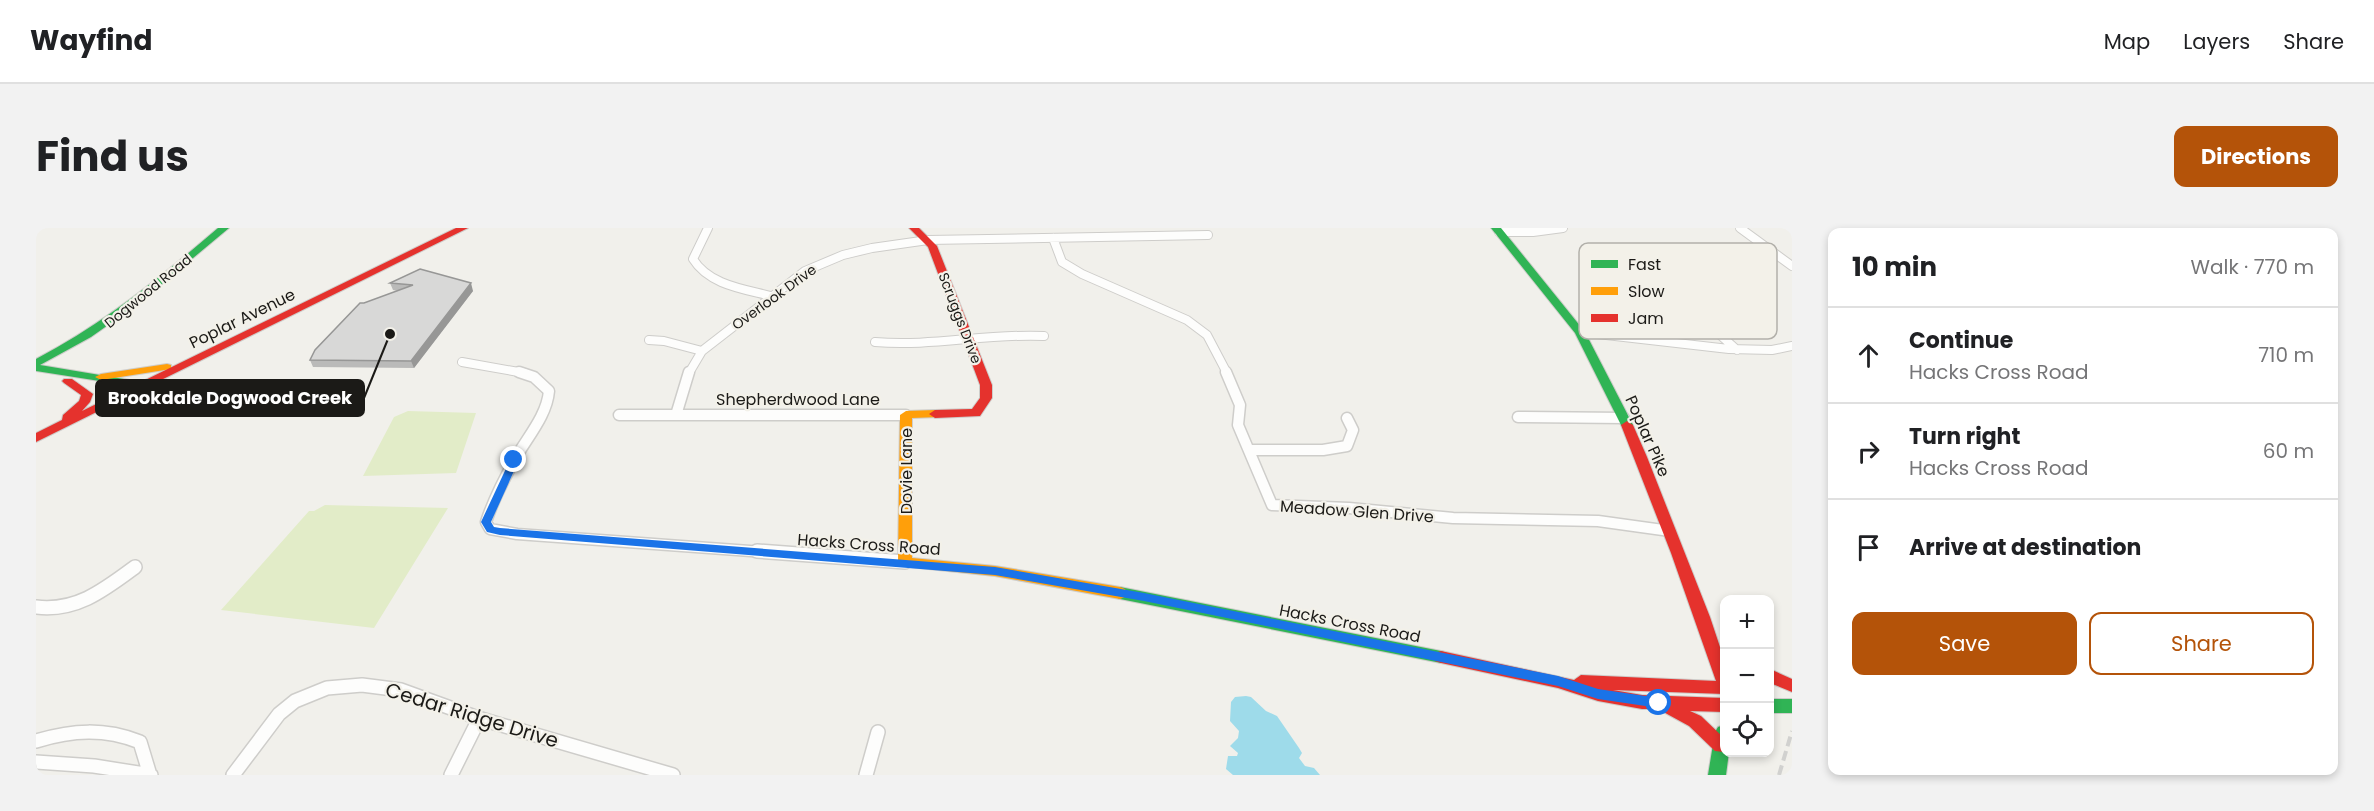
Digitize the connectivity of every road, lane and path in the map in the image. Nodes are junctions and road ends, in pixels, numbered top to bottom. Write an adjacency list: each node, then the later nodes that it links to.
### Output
1 (224, 228): 29 (street, Dogwood Road)
2 (463, 228): 27 (street, Poplar Avenue)
3 (708, 228): 15 (street)
4 (914, 228): 11 (street, Scruggs Drive)
5 (1563, 228): 7 (street)
6 (1740, 228): 12 (street)
7 (1497, 230): 16 (street, Poplar Pike)
8 (1162, 232): 9 (street, Overlook Drive); 10 (street, Overlook Drive)
9 (1208, 235)
10 (1053, 238): 11 (street, Overlook Drive); 44 (street, Meadow Glen Drive)
11 (928, 240): 15 (street, Overlook Drive); 18 (street, Scruggs Drive)
12 (1761, 243)
13 (1777, 255): 14 (street)
14 (1792, 266)
15 (771, 296): 26 (street, Overlook Drive)
16 (1579, 331)
17 (1044, 336): 18 (street)
18 (968, 337): 23 (street); 35 (street, Scruggs Drive)
19 (1584, 339): 40 (street, Poplar Pike)
20 (1648, 339): 25 (street)
21 (1724, 339): 25 (street)
22 (650, 340): 26 (street)
23 (875, 342)
24 (1792, 346): 25 (street)
25 (1737, 350)
26 (702, 351): 37 (street, Overlook Drive)
27 (195, 360): 31 (street); 34 (street, Poplar Avenue)
28 (462, 362): 46 (street, Hacks Cross Road)
29 (36, 363)
30 (36, 368): 31 (street)
31 (100, 377): 34 (street)
32 (36, 379): 33 (street)
33 (68, 381): 34 (street); 42 (street)
34 (136, 390): 42 (street, Poplar Avenue)
35 (976, 413): 38 (street, Shepherdwood Lane)
36 (619, 415): 37 (street, Shepherdwood Lane)
37 (675, 415): 38 (street, Shepherdwood Lane)
38 (906, 415): 46 (street, Dovie Lane)
39 (1518, 417): 40 (street)
40 (1624, 417): 45 (street, Poplar Pike)
41 (1347, 418): 44 (street)
42 (52, 430): 43 (street, Poplar Avenue)
43 (36, 438)
44 (1249, 450): 45 (street, Meadow Glen Drive)
45 (1670, 531): 49 (street, Poplar Pike)
46 (905, 562): 53 (street, Hacks Cross Road)
47 (135, 567): 48 (street)
48 (36, 607)
49 (1708, 632): 50 (street); 51 (street, Poplar Pike)
50 (1720, 643)
51 (1720, 667)
52 (1774, 678): 55 (street)
53 (1558, 681): 56 (street, Hacks Cross Road); 57 (street, Hacks Cross Road)
54 (1774, 686): 55 (street)
55 (1792, 686)
56 (1720, 688)
57 (1659, 703): 58 (street, Hacks Cross Road); 64 (street)
58 (1720, 705)
59 (1774, 706): 60 (street)
60 (1792, 706)
61 (478, 718): 68 (street, Cedar Ridge Drive); 69 (street); 70 (street, Cedar Ridge Drive)
62 (878, 732): 71 (street)
63 (36, 741): 67 (street)
64 (1720, 745)
65 (1720, 753): 72 (street)
66 (36, 762): 67 (street)
67 (150, 775)
68 (233, 775)
69 (452, 775)
70 (673, 775)
71 (866, 775)
72 (1717, 775)

